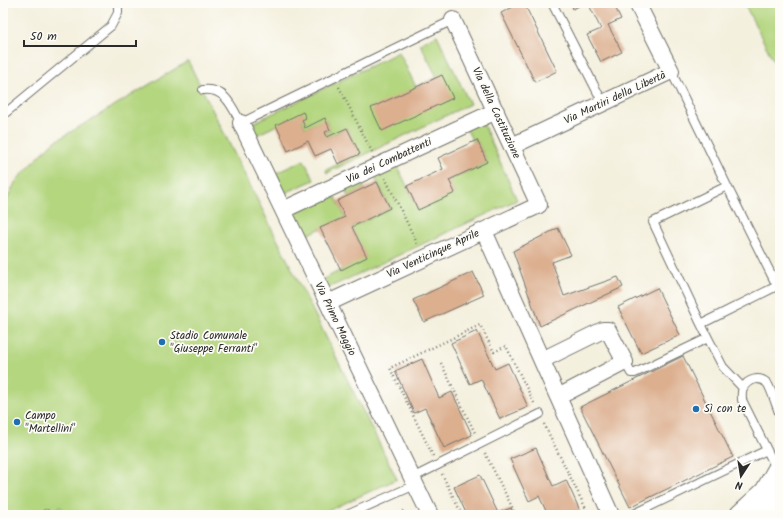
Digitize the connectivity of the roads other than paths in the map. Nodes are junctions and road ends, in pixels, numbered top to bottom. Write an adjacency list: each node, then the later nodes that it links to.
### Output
1 (118, 3): 9 (lane)
2 (552, 3): 7 (lane)
3 (637, 3): 5 (street, Via Martiri della Libertà)
4 (453, 20): 8 (street, Via della Costituzione); 10 (lane)
5 (671, 71): 7 (street, Via Martiri della Libertà); 12 (lane)
6 (203, 90): 10 (lane)
7 (603, 103): 11 (street, Via Martiri della Libertà)
8 (496, 111): 11 (street, Via della Costituzione); 14 (street, Via dei Combattenti)
9 (3, 114)
10 (241, 123): 14 (street, Via Primo Maggio)
11 (512, 146): 13 (street, Via della Costituzione)
12 (727, 186): 17 (lane); 17 (lane)
13 (539, 205): 15 (street, Via Venticinque Aprile)
14 (283, 210): 16 (street, Via Primo Maggio)
15 (484, 231): 16 (street, Via Venticinque Aprile); 19 (street)
16 (328, 303): 27 (street, Via Primo Maggio)
17 (701, 324): 18 (lane)
18 (708, 338): 20 (lane); 21 (lane)
19 (542, 360): 20 (street); 22 (street)
20 (625, 362): 22 (street)
21 (743, 388): 24 (lane); 25 (lane)
22 (558, 397): 31 (street)
23 (540, 414): 27 (lane)
24 (780, 415)
25 (767, 450): 26 (lane); 32 (lane)
26 (779, 470): 28 (main road)
27 (413, 481): 29 (lane); 30 (street, Via Primo Maggio)
28 (766, 492): 33 (main road); 34 (main road)
29 (347, 515)
30 (430, 515)
31 (611, 515)
32 (632, 515)
33 (741, 515)
34 (775, 515)

